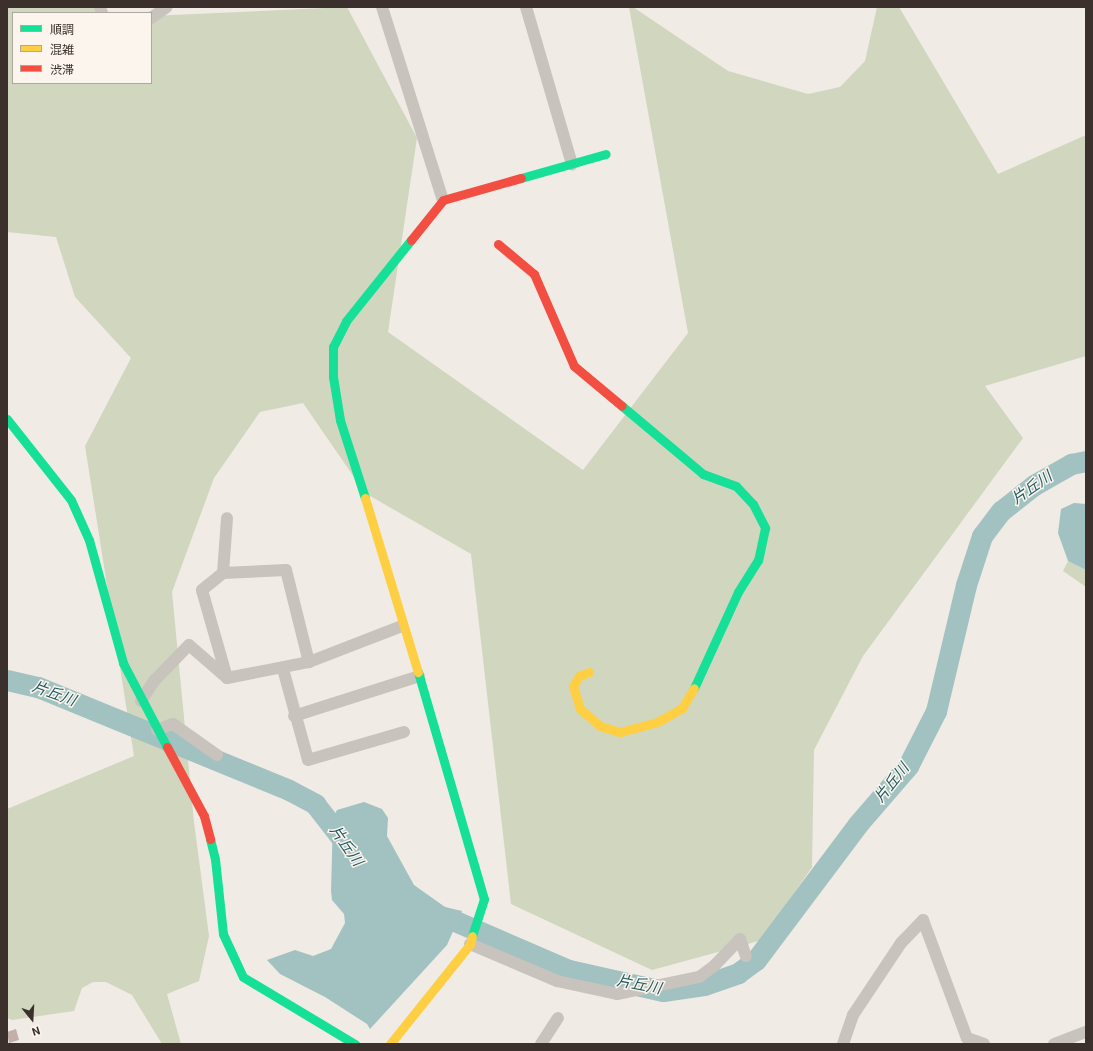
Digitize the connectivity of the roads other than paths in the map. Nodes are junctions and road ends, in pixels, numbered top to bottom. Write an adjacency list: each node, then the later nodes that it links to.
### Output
1 (167, 7): 4 (street)
2 (382, 7): 7 (street)
3 (526, 7): 6 (street)
4 (152, 17)
5 (606, 154): 6 (street)
6 (572, 164): 7 (street)
7 (443, 200): 12 (street)
8 (498, 244): 15 (street)
9 (7, 419): 18 (street)
10 (227, 518): 11 (street)
11 (223, 573): 13 (street); 17 (street)
12 (402, 626): 13 (street); 16 (street)
13 (309, 662): 14 (street)
14 (283, 669): 17 (street); 19 (street)
15 (589, 672)
16 (419, 676): 19 (street); 23 (street)
17 (228, 678): 18 (street)
18 (141, 701): 20 (street)
19 (294, 716): 21 (street)
20 (157, 730): 22 (street); 27 (street)
21 (404, 732)
22 (216, 754)
23 (470, 944): 24 (street); 28 (street)
24 (746, 956)
25 (558, 1018): 29 (street)
26 (1086, 1032): 32 (street)
27 (355, 1044)
28 (390, 1044)
29 (541, 1044)
30 (843, 1044): 31 (street)
31 (984, 1044)
32 (1054, 1044)

